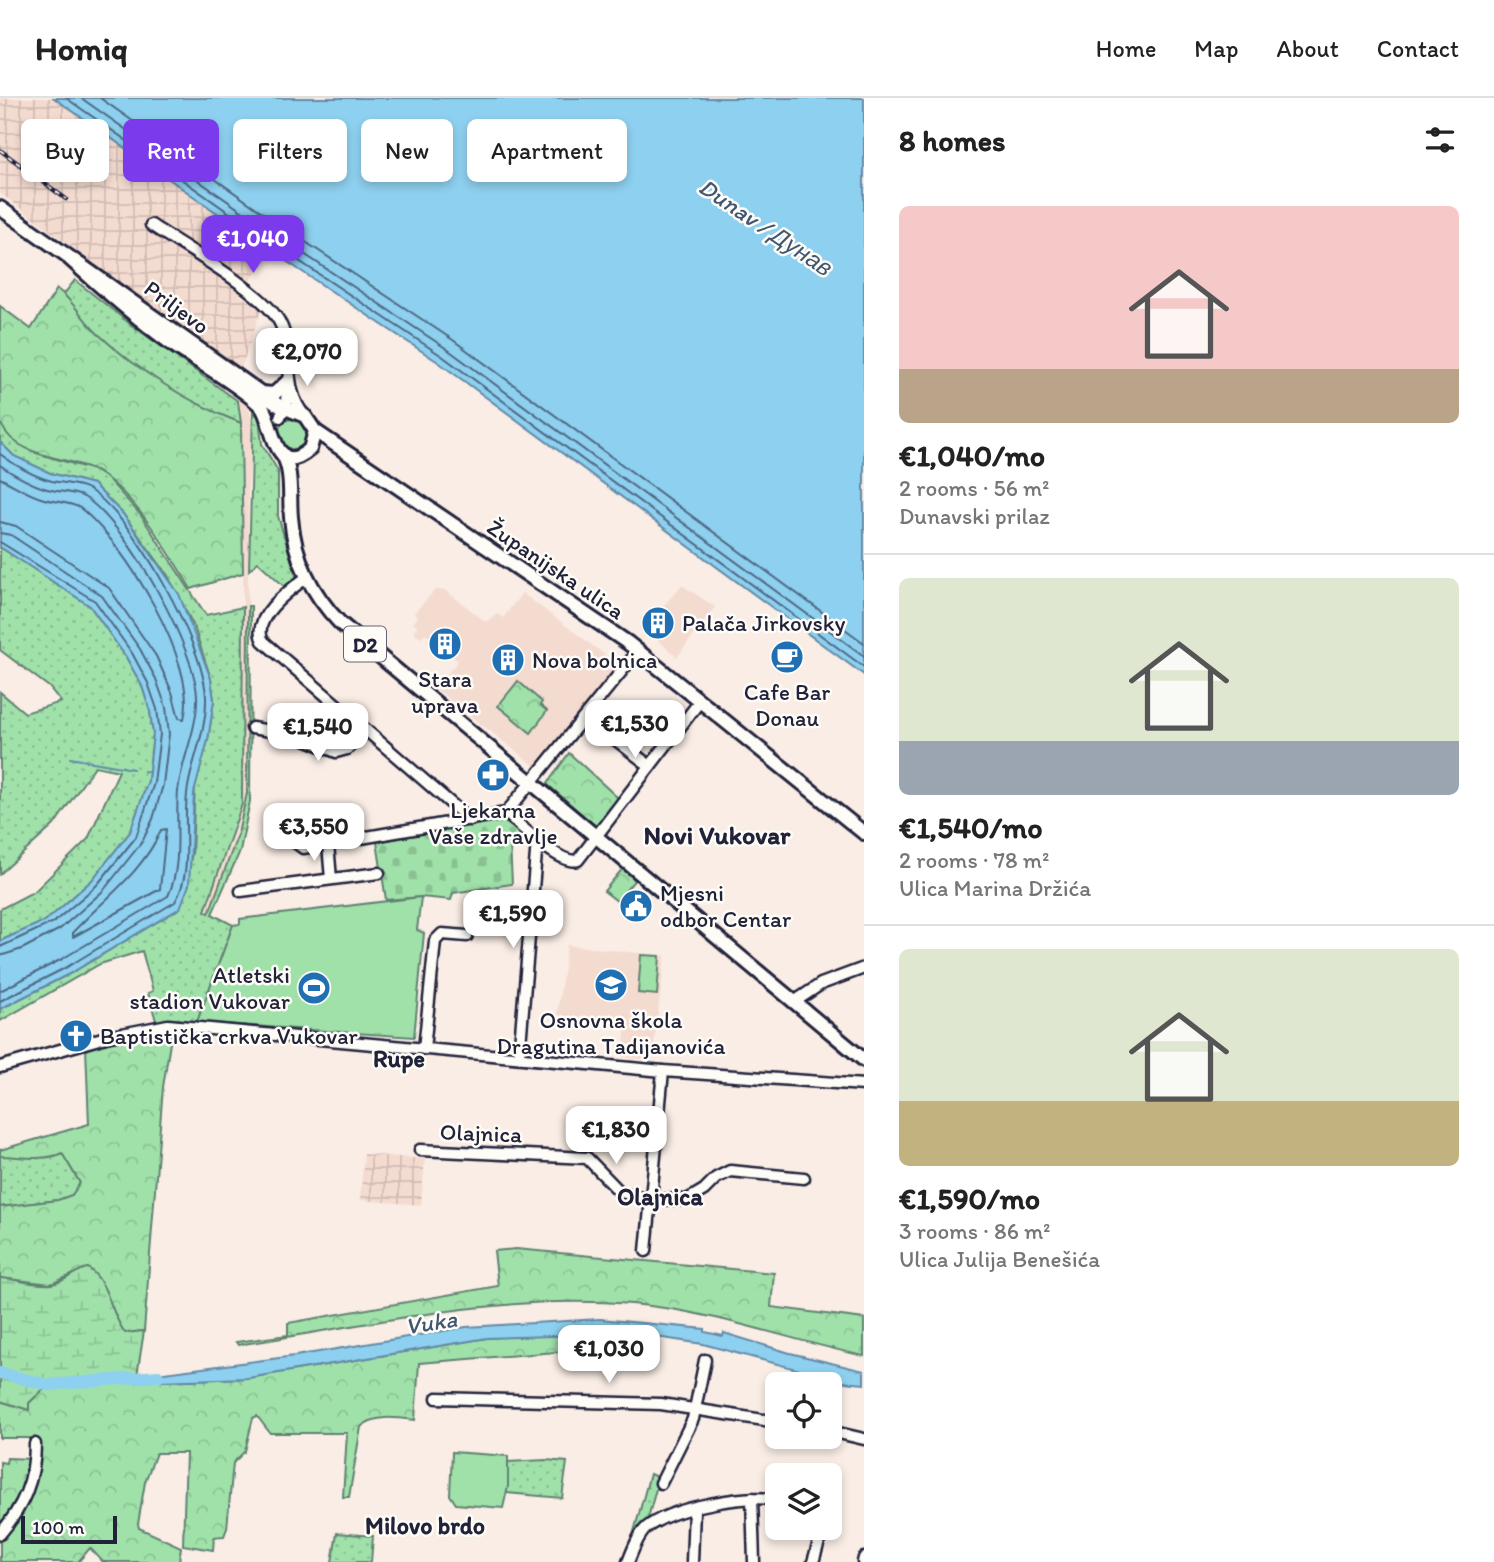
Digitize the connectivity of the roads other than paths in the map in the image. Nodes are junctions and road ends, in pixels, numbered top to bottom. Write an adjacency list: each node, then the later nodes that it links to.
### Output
1 (0, 208): 3 (main road, Priljevo / D2)
2 (151, 225): 4 (street)
3 (69, 258): 5 (main road, Priljevo / D2); 5 (main road, Priljevo / D2)
4 (287, 376): 5 (main road); 6 (street); 6 (street)
5 (256, 396): 6 (main road, Priljevo / D2); 7 (main road, Priljevo / D2)
6 (291, 414): 7 (main road); 8 (main road, D2)
7 (272, 429): 9 (main road, D2)
8 (315, 431): 9 (main road); 11 (main road, Županijska ulica / D2)
9 (282, 453): 10 (main road, D2)
10 (307, 577): 15 (street); 17 (main road, D2)
11 (638, 651): 12 (main road, Županijska ulica / D2); 13 (street)
12 (700, 701): 16 (street); 20 (main road, Županijska ulica / D2)
13 (586, 717): 16 (street); 17 (street)
14 (252, 728): 15 (street)
15 (366, 730): 19 (street)
16 (650, 766): 21 (street)
17 (531, 783): 18 (street); 21 (main road, D2)
18 (506, 813): 19 (street); 22 (street)
19 (470, 820): 24 (street)
20 (864, 833)
21 (596, 837): 22 (street); 30 (main road, D2)
22 (537, 841): 32 (street)
23 (295, 842): 24 (street)
24 (328, 844): 26 (street)
25 (379, 873): 26 (street)
26 (331, 879): 27 (street)
27 (241, 891)
28 (467, 936): 31 (street)
29 (864, 968): 30 (street)
30 (794, 1002): 33 (main road, D2)
31 (424, 1049): 32 (street); 34 (street)
32 (519, 1057): 35 (street)
33 (864, 1060)
34 (0, 1067)
35 (663, 1071): 36 (street); 39 (street)
36 (864, 1086)
37 (420, 1150): 39 (street, Olajnica)
38 (804, 1178): 39 (street, Olajnica)
39 (650, 1199): 40 (street)
40 (646, 1251)
41 (705, 1360): 43 (street)
42 (437, 1398): 43 (street)
43 (697, 1408): 44 (street); 48 (street)
44 (765, 1420)
45 (842, 1433): 46 (street)
46 (864, 1438)
47 (35, 1444): 52 (street)
48 (661, 1483)
49 (752, 1499): 50 (street); 51 (street); 56 (street)
50 (765, 1500)
51 (694, 1510): 54 (street); 55 (street)
52 (0, 1534)
53 (819, 1540): 57 (street)
54 (628, 1562)
55 (692, 1562)
56 (754, 1562)
57 (813, 1562)

